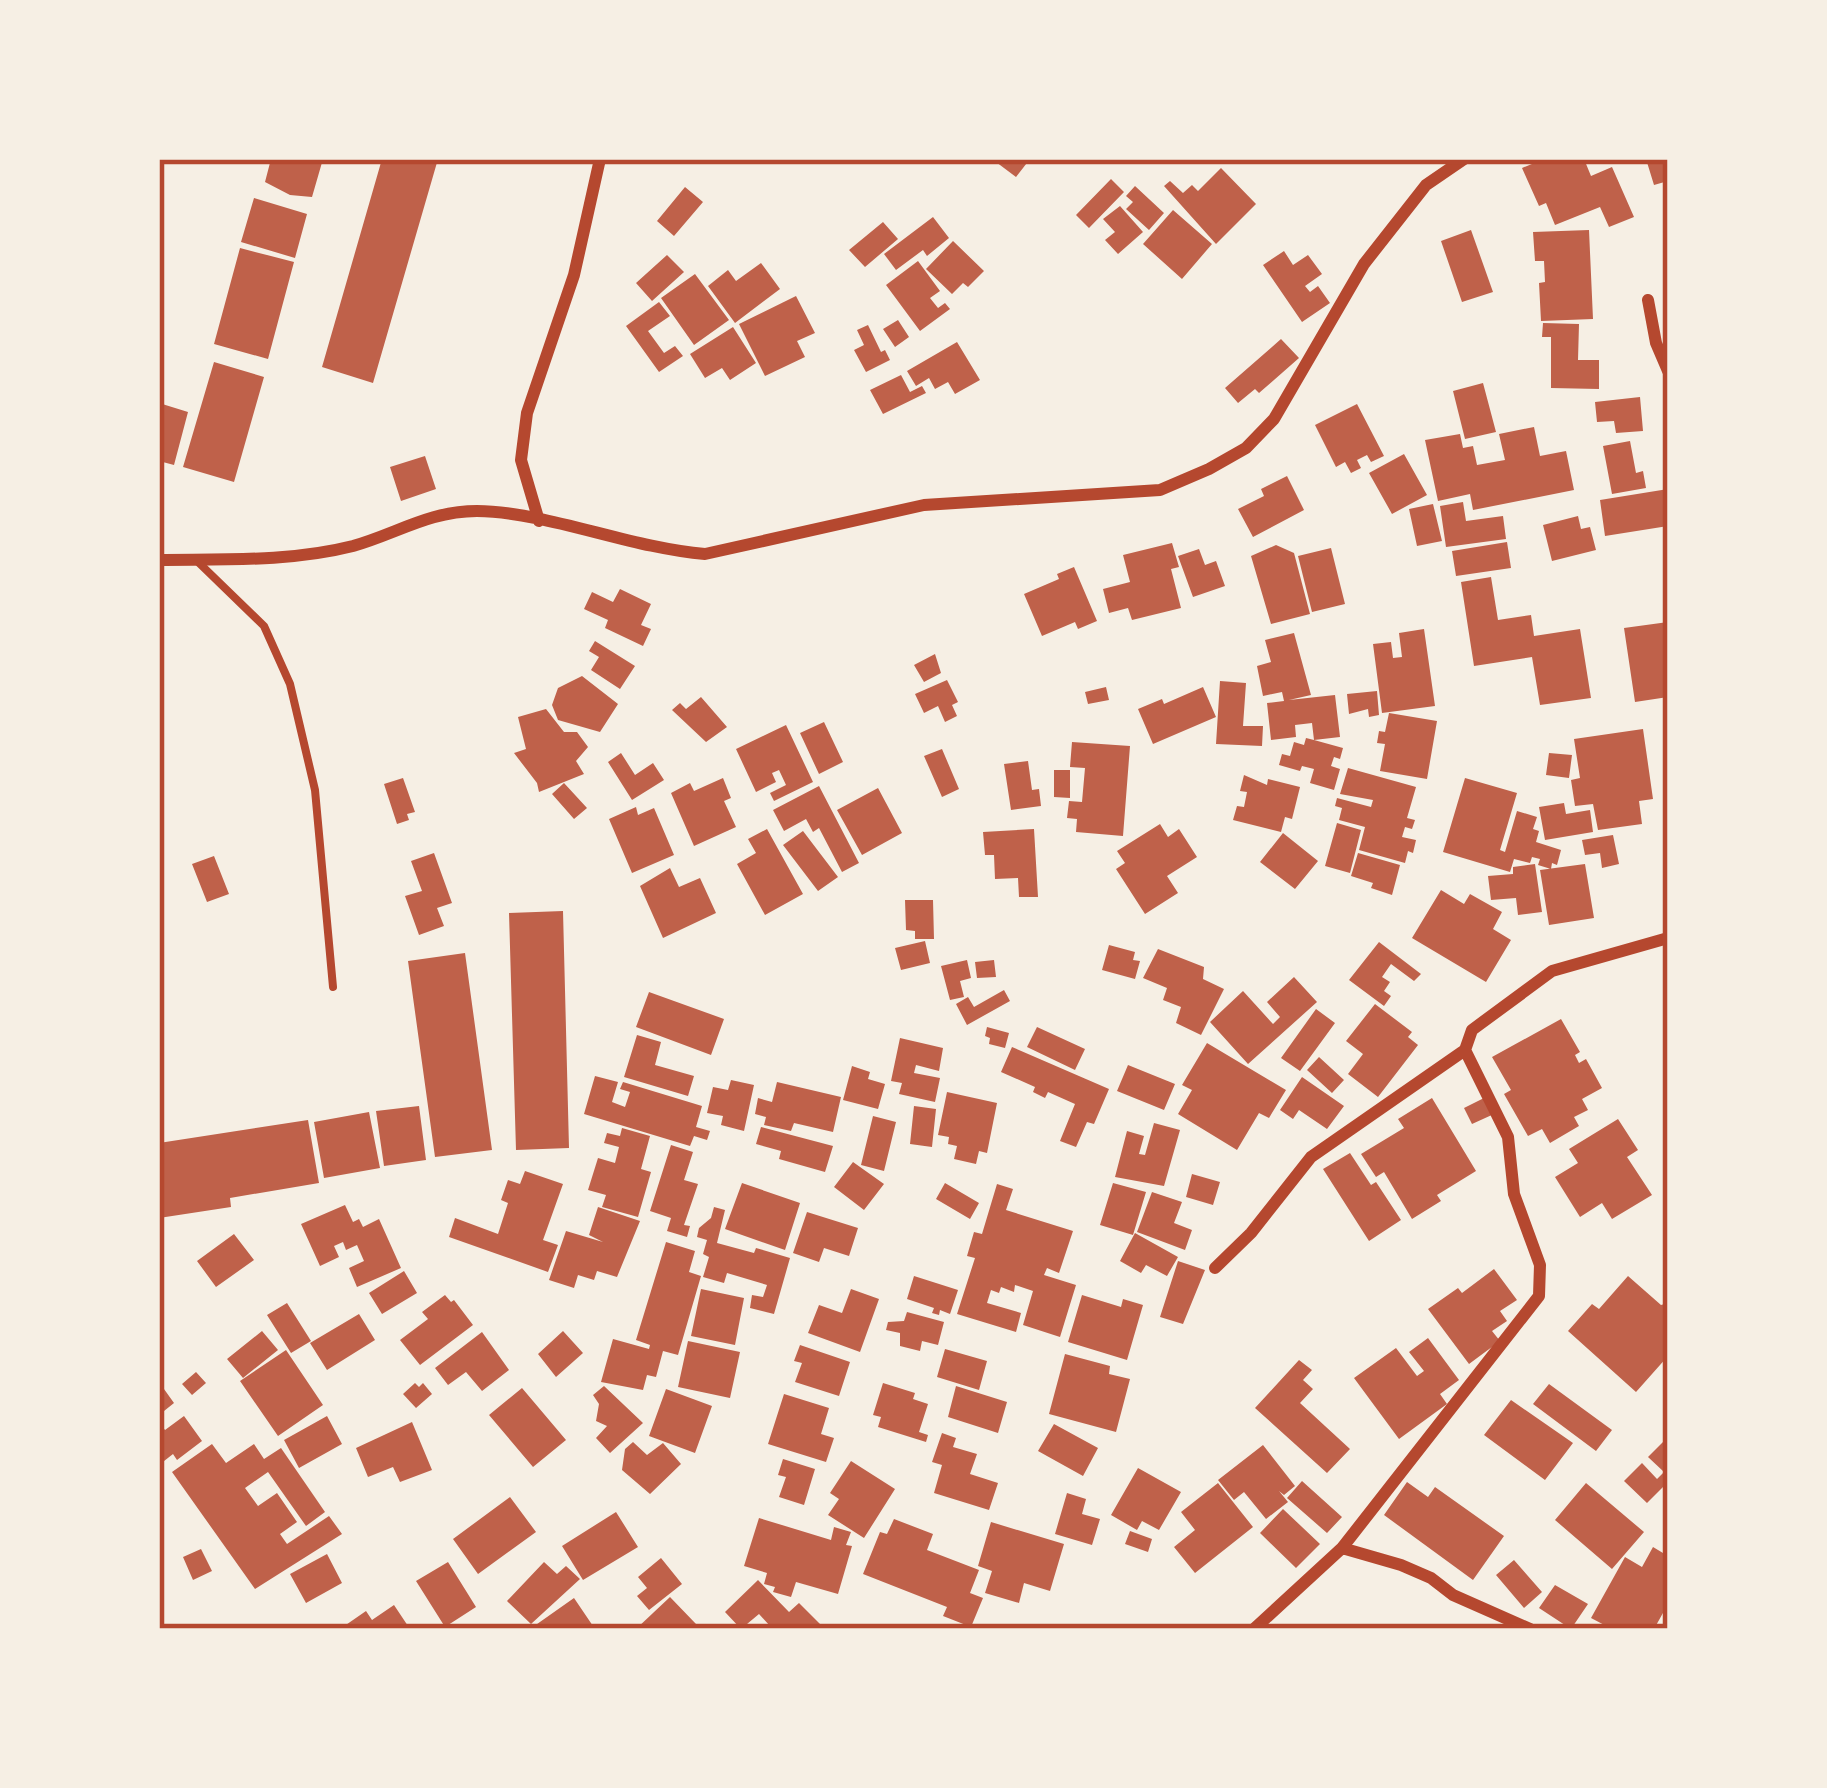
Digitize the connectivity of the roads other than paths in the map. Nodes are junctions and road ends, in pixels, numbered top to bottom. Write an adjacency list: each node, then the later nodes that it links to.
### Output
1 (600, 159): 5 (street)
2 (1464, 159): 5 (street)
3 (1648, 300): 4 (street)
4 (1668, 371)
5 (539, 520): 7 (street)
6 (159, 560): 7 (street)
7 (196, 560): 9 (lane)
8 (1668, 938): 10 (street)
9 (333, 988)
10 (1465, 1050): 11 (street); 12 (street)
11 (1215, 1268)
12 (1342, 1547): 13 (street); 14 (street)
13 (1254, 1629)
14 (1530, 1629)

